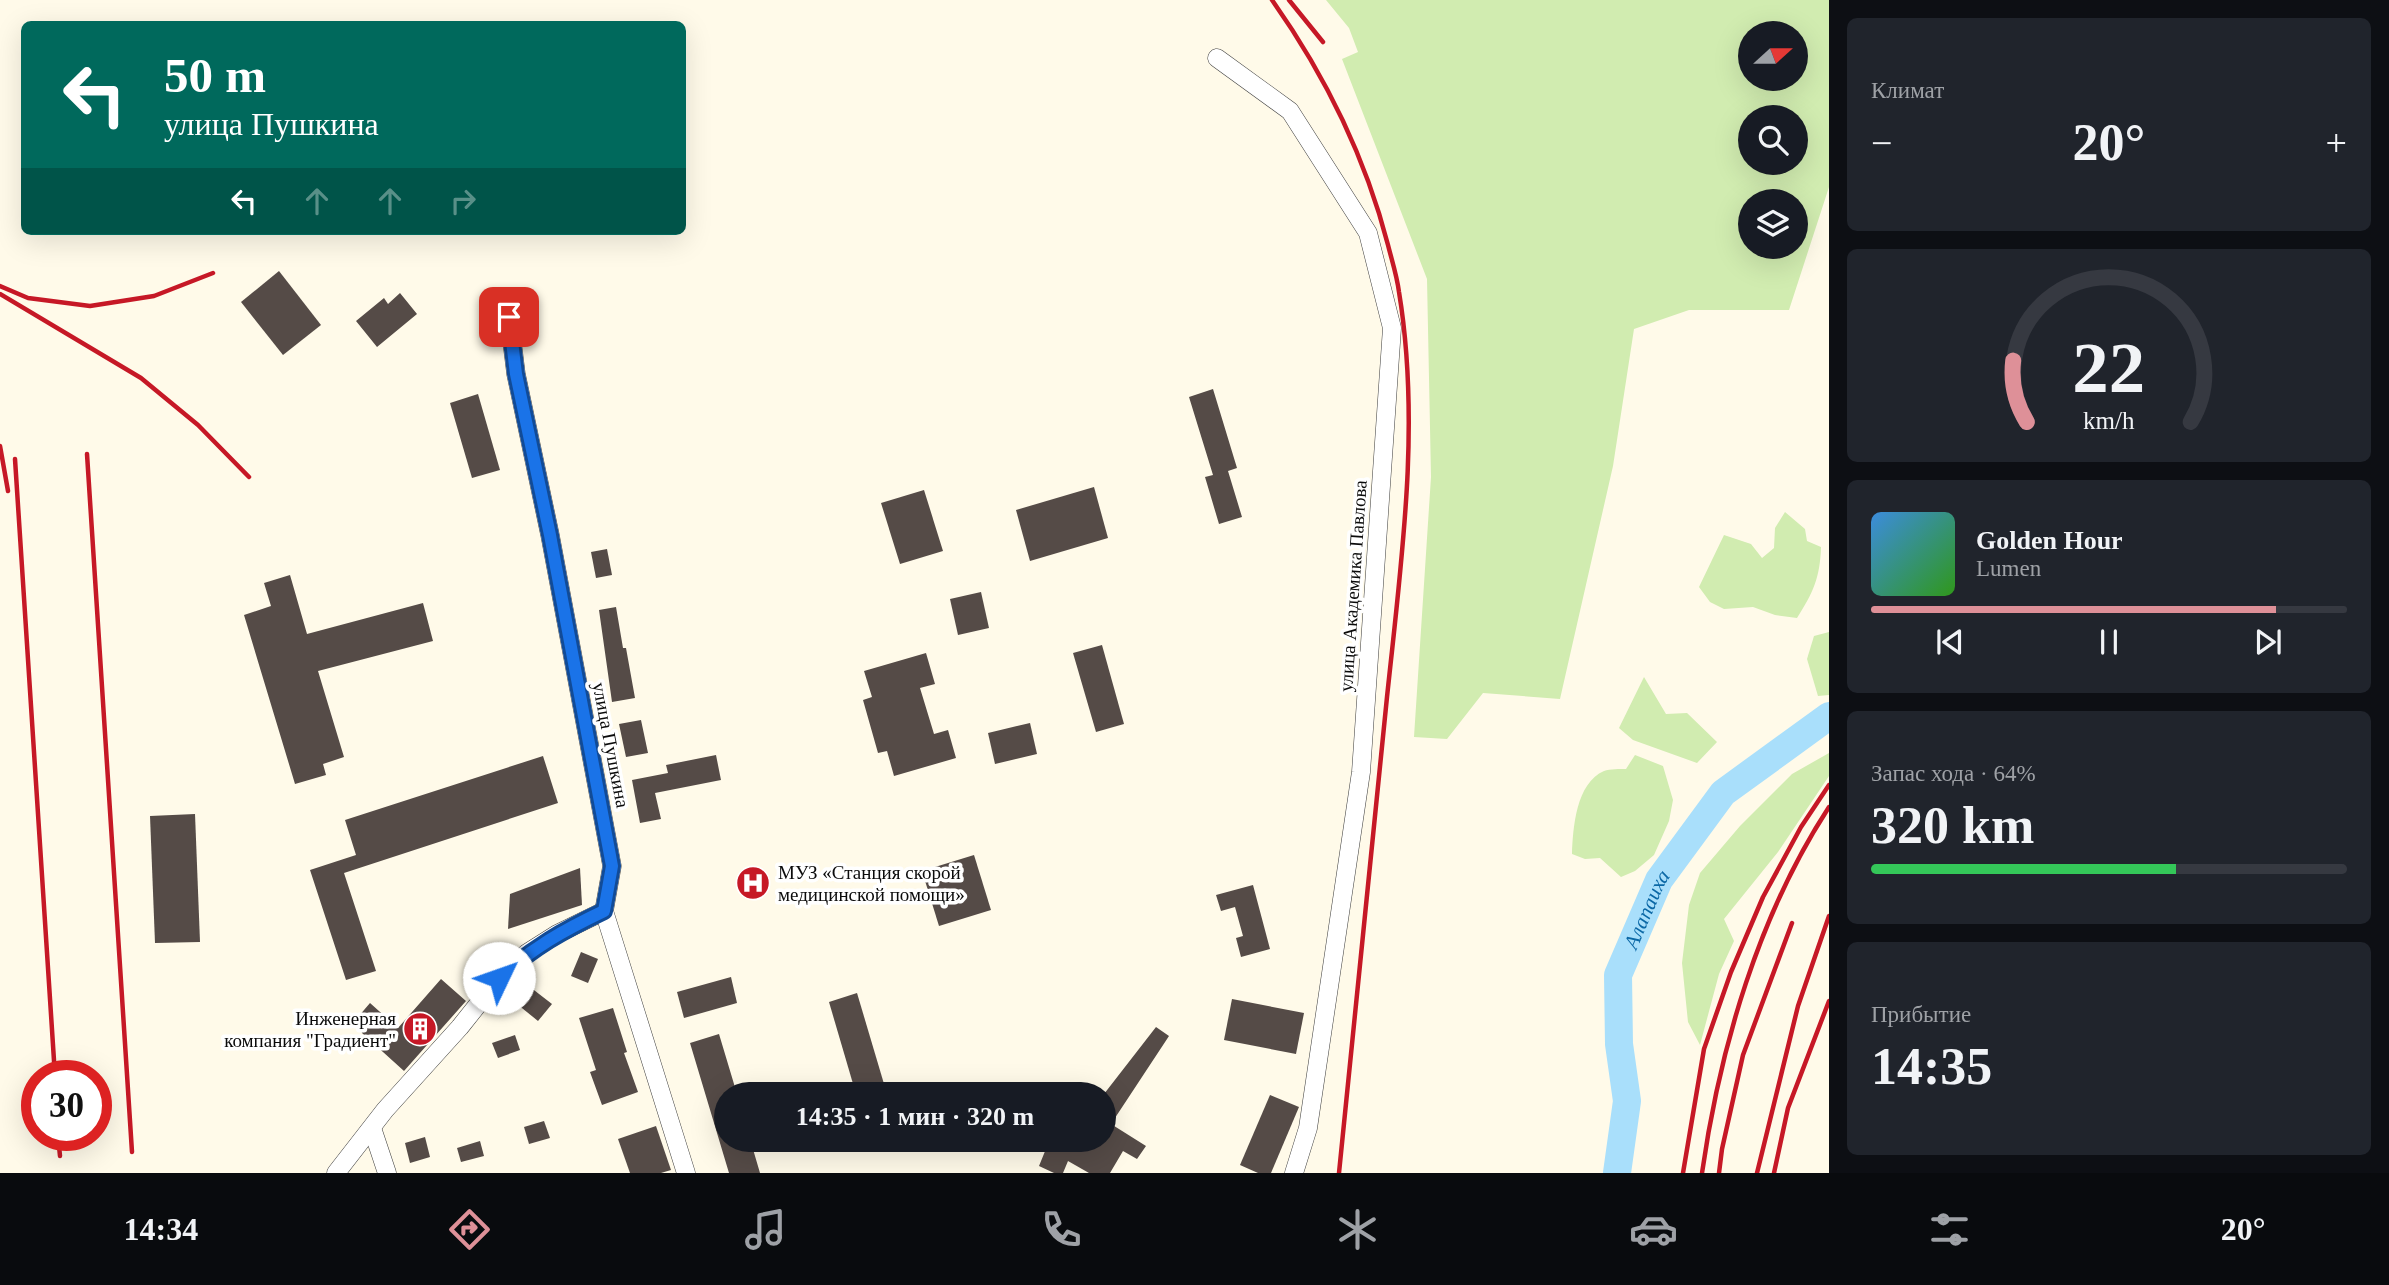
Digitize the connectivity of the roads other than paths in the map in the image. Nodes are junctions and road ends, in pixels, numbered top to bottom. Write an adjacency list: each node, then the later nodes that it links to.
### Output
1 (1217, 58): 8 (street, улица Академика Павлова)
2 (509, 317): 3 (street, улица Пушкина)
3 (604, 911): 4 (street); 7 (street, улица Пушкина)
4 (372, 1128): 5 (street); 6 (street)
5 (336, 1173)
6 (387, 1173)
7 (686, 1173)
8 (1294, 1173)

